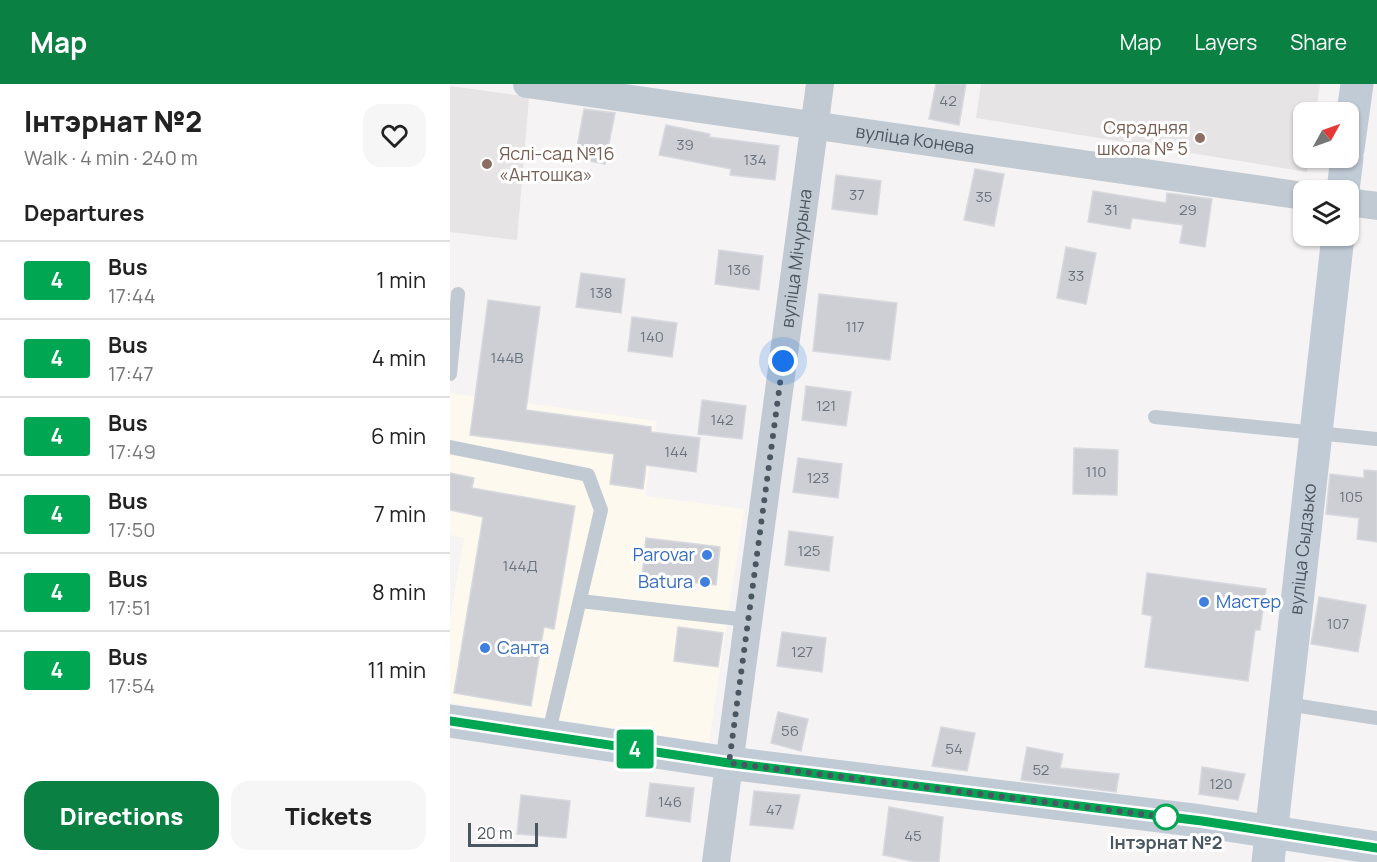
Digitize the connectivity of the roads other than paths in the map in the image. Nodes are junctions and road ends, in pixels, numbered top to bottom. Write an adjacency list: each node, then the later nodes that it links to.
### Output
1 (527, 84): 5 (street, вуліца Конева)
2 (820, 84): 5 (street, вуліца Мічурына)
3 (1357, 84): 4 (street)
4 (1355, 102)
5 (815, 124): 6 (street, вуліца Конева); 17 (street, вуліца Мічурына)
6 (1293, 194)
7 (1359, 204): 8 (street)
8 (1377, 206)
9 (1337, 246): 13 (street, вуліца Сыдзько)
10 (458, 294): 11 (lane)
11 (450, 374)
12 (1155, 417): 13 (lane)
13 (1317, 432): 14 (lane); 18 (street, вуліца Сыдзько)
14 (1377, 439)
15 (450, 447): 16 (lane)
16 (580, 601): 17 (lane); 21 (lane)
17 (748, 620): 22 (street, вуліца Мічурына)
18 (1287, 704): 19 (lane); 23 (street, вуліца Сыдзько)
19 (1377, 718)
20 (450, 721): 21 (street)
21 (548, 736): 22 (street)
22 (729, 763): 23 (street); 25 (street, вуліца Мічурына)
23 (1270, 848): 24 (street)
24 (1377, 848)
25 (716, 862)

